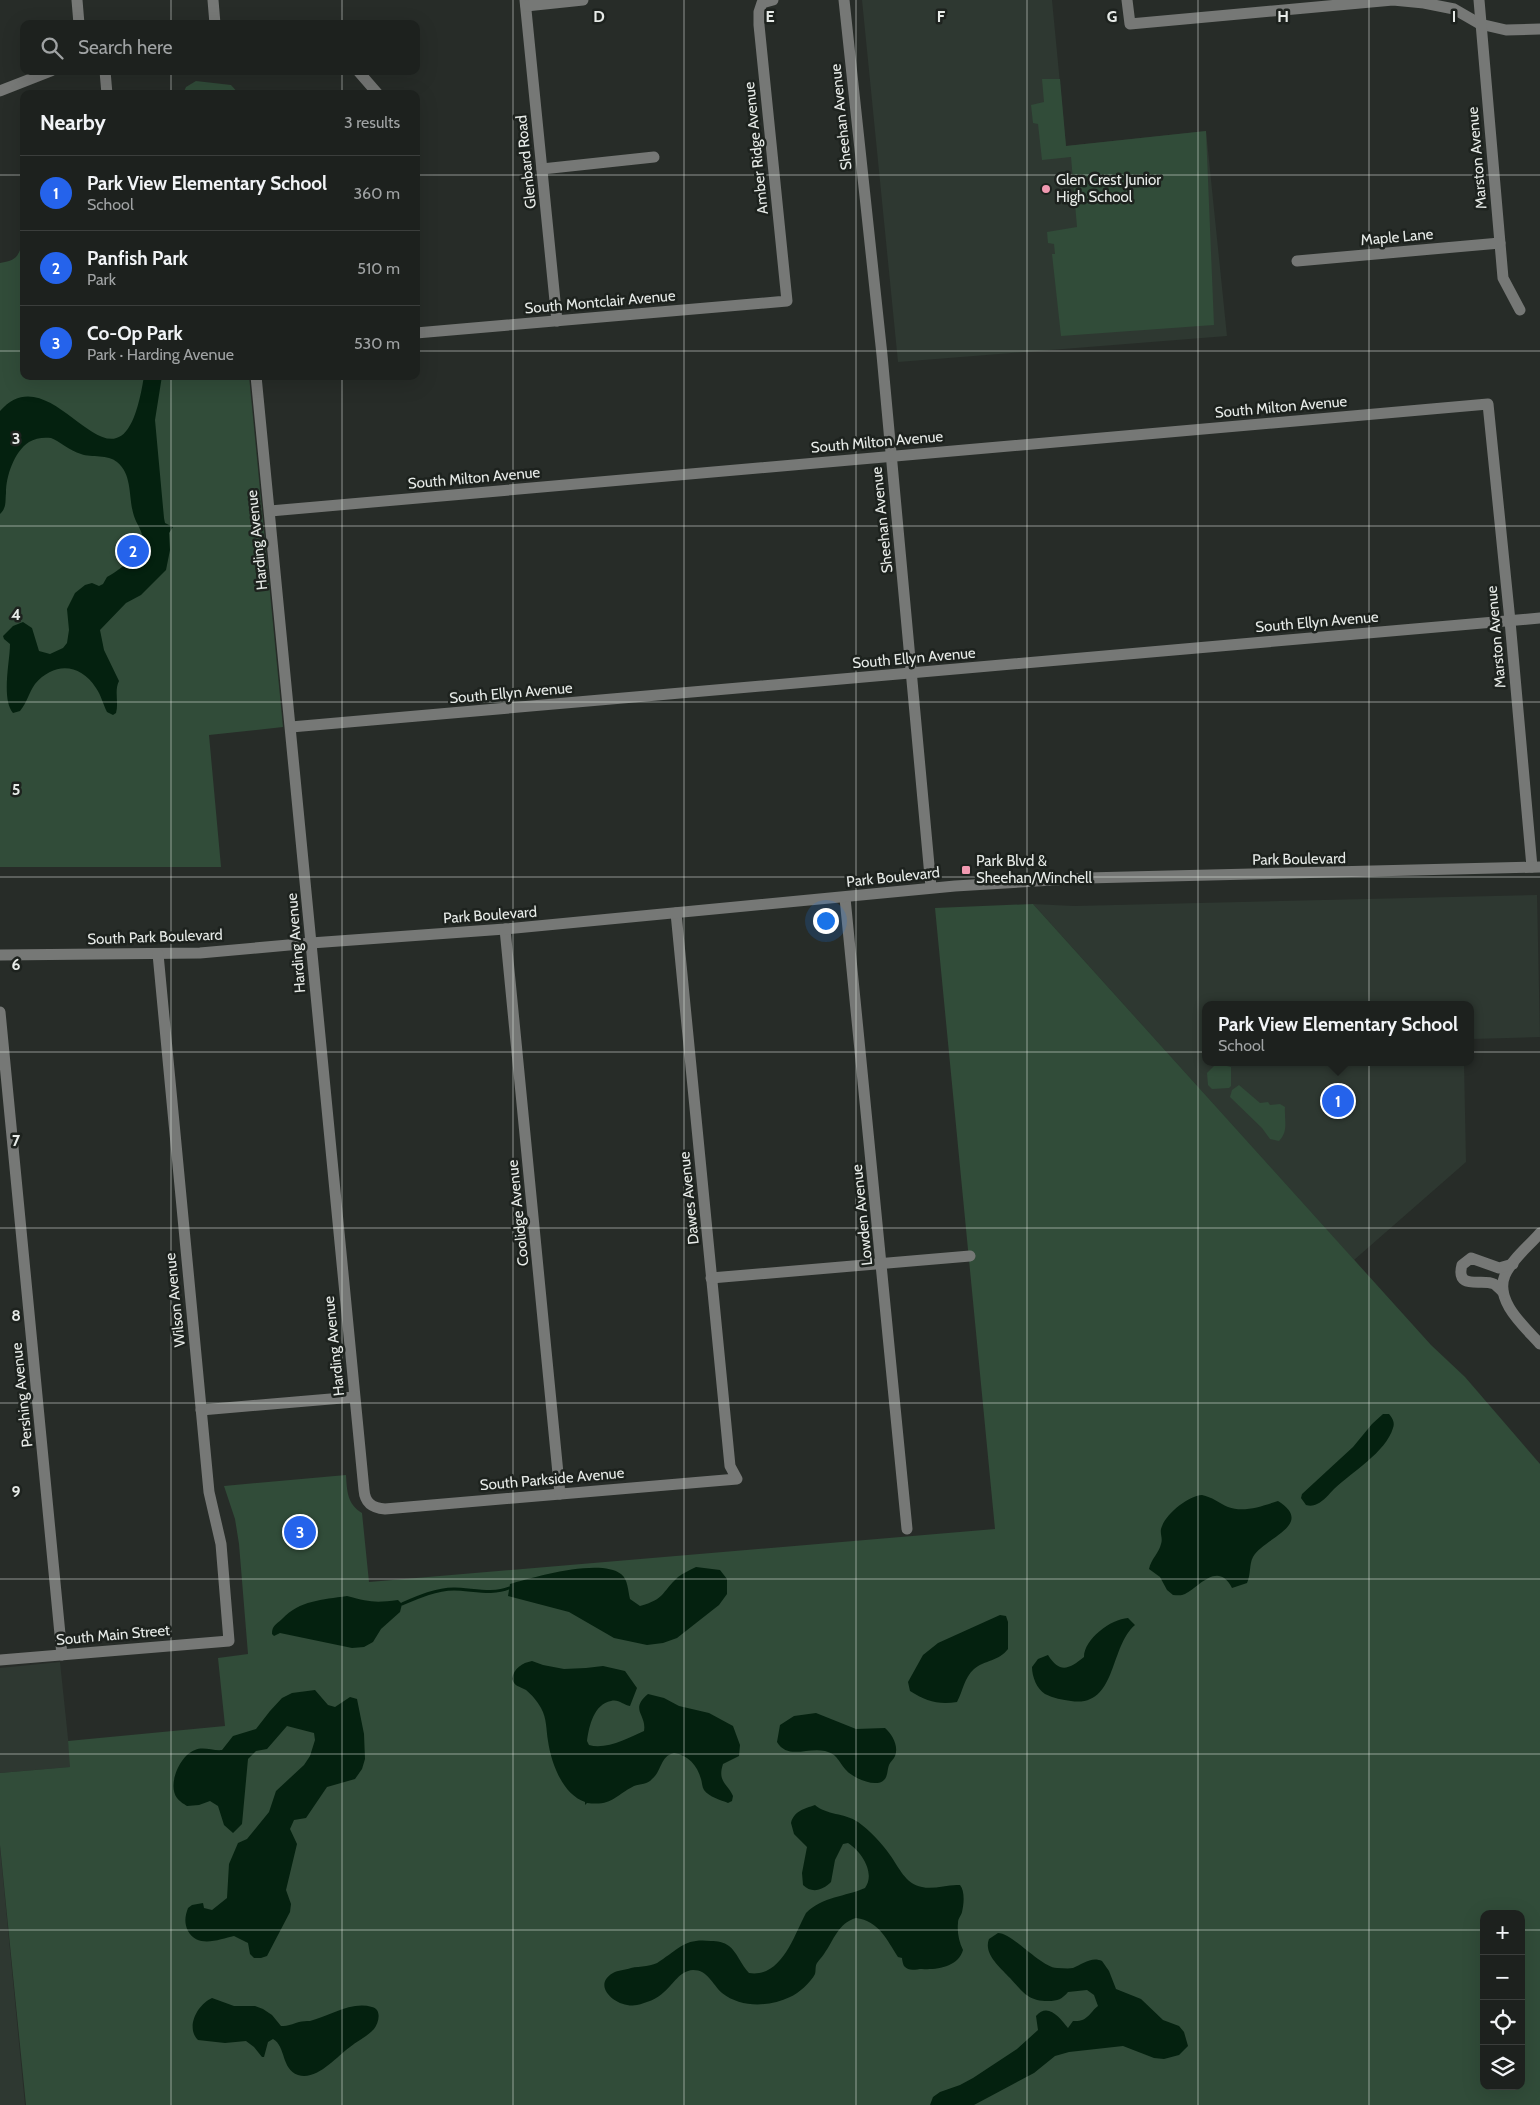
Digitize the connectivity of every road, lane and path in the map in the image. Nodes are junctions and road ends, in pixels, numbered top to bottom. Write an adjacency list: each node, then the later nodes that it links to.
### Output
1 (76, 0): 9 (street)
2 (213, 0): 10 (street)
3 (583, 0): 8 (street)
4 (773, 0): 23 (street, Amber Ridge Avenue)
5 (844, 0): 29 (street, Sheehan Avenue)
6 (1127, 0): 11 (street)
7 (1478, 0): 11 (street, Marston Avenue)
8 (526, 3): 20 (street, Glenbard Road)
9 (78, 20)
10 (215, 20)
11 (1480, 24): 12 (street); 21 (street, Marston Avenue)
12 (1540, 28)
13 (41, 75): 18 (street)
14 (105, 75): 16 (street)
15 (361, 75): 17 (street)
16 (107, 90)
17 (375, 90)
18 (0, 91)
19 (654, 157): 20 (street)
20 (542, 169): 25 (street, Glenbard Road)
21 (1500, 243): 22 (street, Maple Lane); 24 (street, Marston Avenue)
22 (1297, 261)
23 (787, 301): 25 (street, South Montclair Avenue)
24 (1520, 310)
25 (557, 321): 26 (street, South Montclair Avenue)
26 (420, 333)
27 (256, 380): 30 (street, Harding Avenue)
28 (1488, 404): 29 (street, South Milton Avenue); 32 (street, Marston Avenue)
29 (891, 456): 30 (street, South Milton Avenue); 33 (street, Sheehan Avenue)
30 (270, 511): 34 (street, Harding Avenue)
31 (1540, 618): 32 (street, South Ellyn Avenue)
32 (1510, 621): 33 (street, South Ellyn Avenue); 35 (street, Marston Avenue)
33 (912, 673): 34 (street, South Ellyn Avenue); 36 (street, Sheehan Avenue)
34 (291, 727): 40 (street, Harding Avenue)
35 (1536, 867): 36 (street, Park Boulevard)
36 (931, 887): 37 (street, Park Boulevard)
37 (845, 898): 38 (street, Park Boulevard); 46 (street, Lowden Avenue)
38 (676, 914): 39 (street, Park Boulevard); 48 (street, Dawes Avenue)
39 (505, 929): 40 (street, Park Boulevard); 54 (street, Coolidge Avenue)
40 (311, 943): 41 (street, South Park Boulevard); 51 (street, Harding Avenue)
41 (158, 954): 42 (street, South Park Boulevard); 52 (street, Wilson Avenue)
42 (0, 955)
43 (0, 1012): 58 (street, Pershing Avenue)
44 (1540, 1233): 47 (street)
45 (970, 1256): 46 (street)
46 (882, 1264): 48 (street); 56 (street, Lowden Avenue)
47 (1513, 1264): 49 (street); 49 (street)
48 (712, 1278): 53 (street, Dawes Avenue)
49 (1503, 1292): 50 (street)
50 (1540, 1344)
51 (354, 1397): 52 (street); 55 (street, Harding Avenue)
52 (201, 1410): 57 (street, Wilson Avenue)
53 (737, 1479): 54 (street, South Parkside Avenue)
54 (560, 1494): 55 (street, South Parkside Avenue)
55 (370, 1505)
56 (908, 1529)
57 (229, 1641): 58 (street, South Main Street)
58 (62, 1655): 59 (street, South Main Street)
59 (0, 1660)

